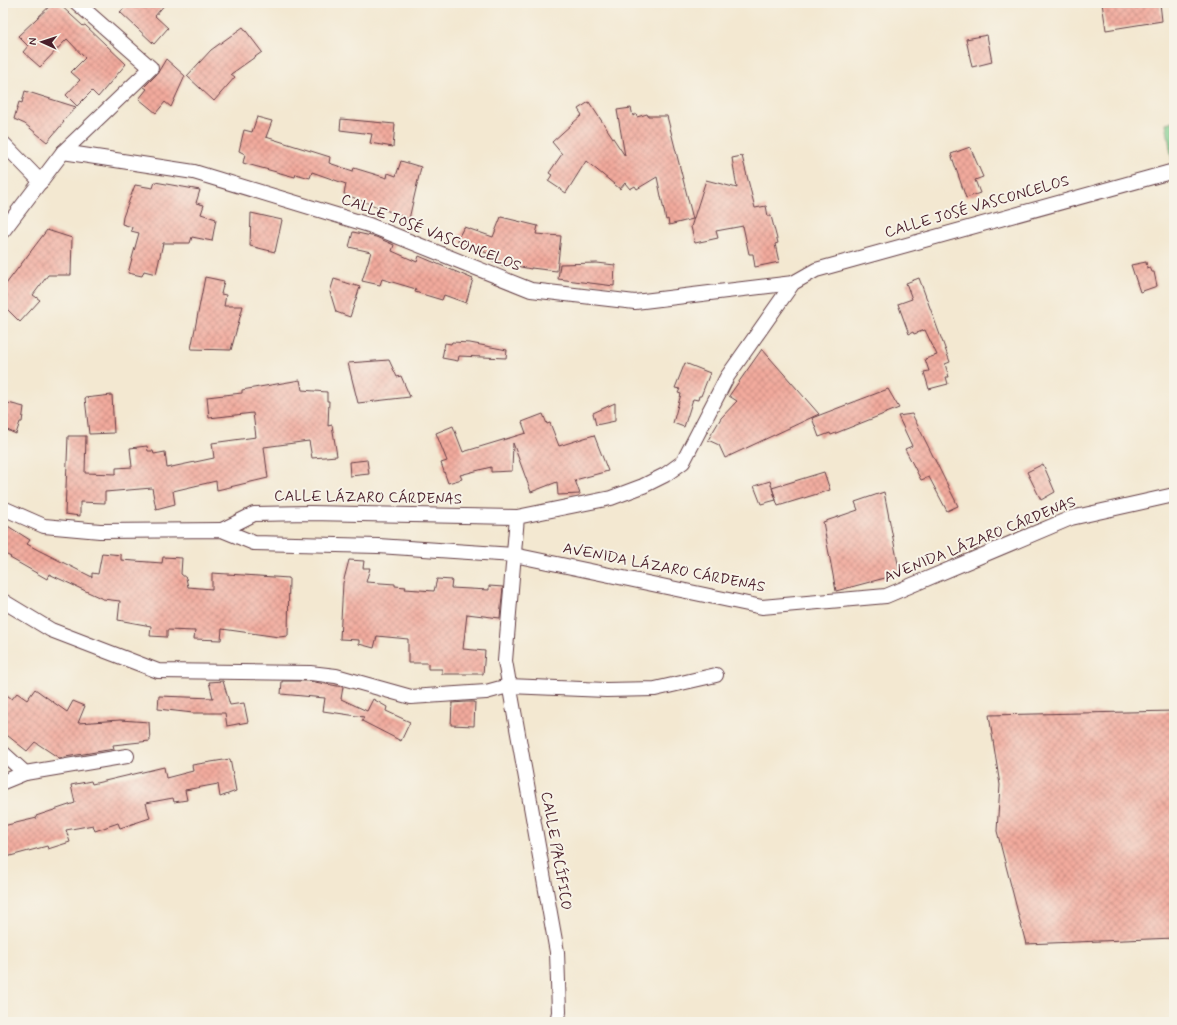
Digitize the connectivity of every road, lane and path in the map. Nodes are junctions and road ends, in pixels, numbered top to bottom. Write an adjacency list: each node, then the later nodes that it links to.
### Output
1 (81, 4): 3 (street)
2 (3, 143): 5 (street)
3 (63, 152): 5 (street); 7 (street, CALLE JOSÉ VASCONCELOS)
4 (1174, 170): 7 (street, CALLE JOSÉ VASCONCELOS)
5 (41, 182): 6 (street)
6 (3, 232)
7 (793, 283): 10 (street, CALLE JOSÉ VASCONCELOS)
8 (1174, 495): 12 (street, AVENIDA LÁZARO CÁRDENAS)
9 (3, 508): 11 (street, CALLE LÁZARO CÁRDENAS)
10 (517, 517): 11 (street, CALLE LÁZARO CÁRDENAS); 12 (street)
11 (222, 530): 12 (street, CALLE LÁZARO CÁRDENAS)
12 (514, 555): 15 (street, CALLE PACÍFICO)
13 (3, 601): 15 (street)
14 (716, 675): 15 (street)
15 (508, 686): 20 (street, CALLE PACÍFICO)
16 (3, 753): 18 (street)
17 (127, 756): 18 (street)
18 (26, 773): 19 (street)
19 (3, 782)
20 (557, 1022)

